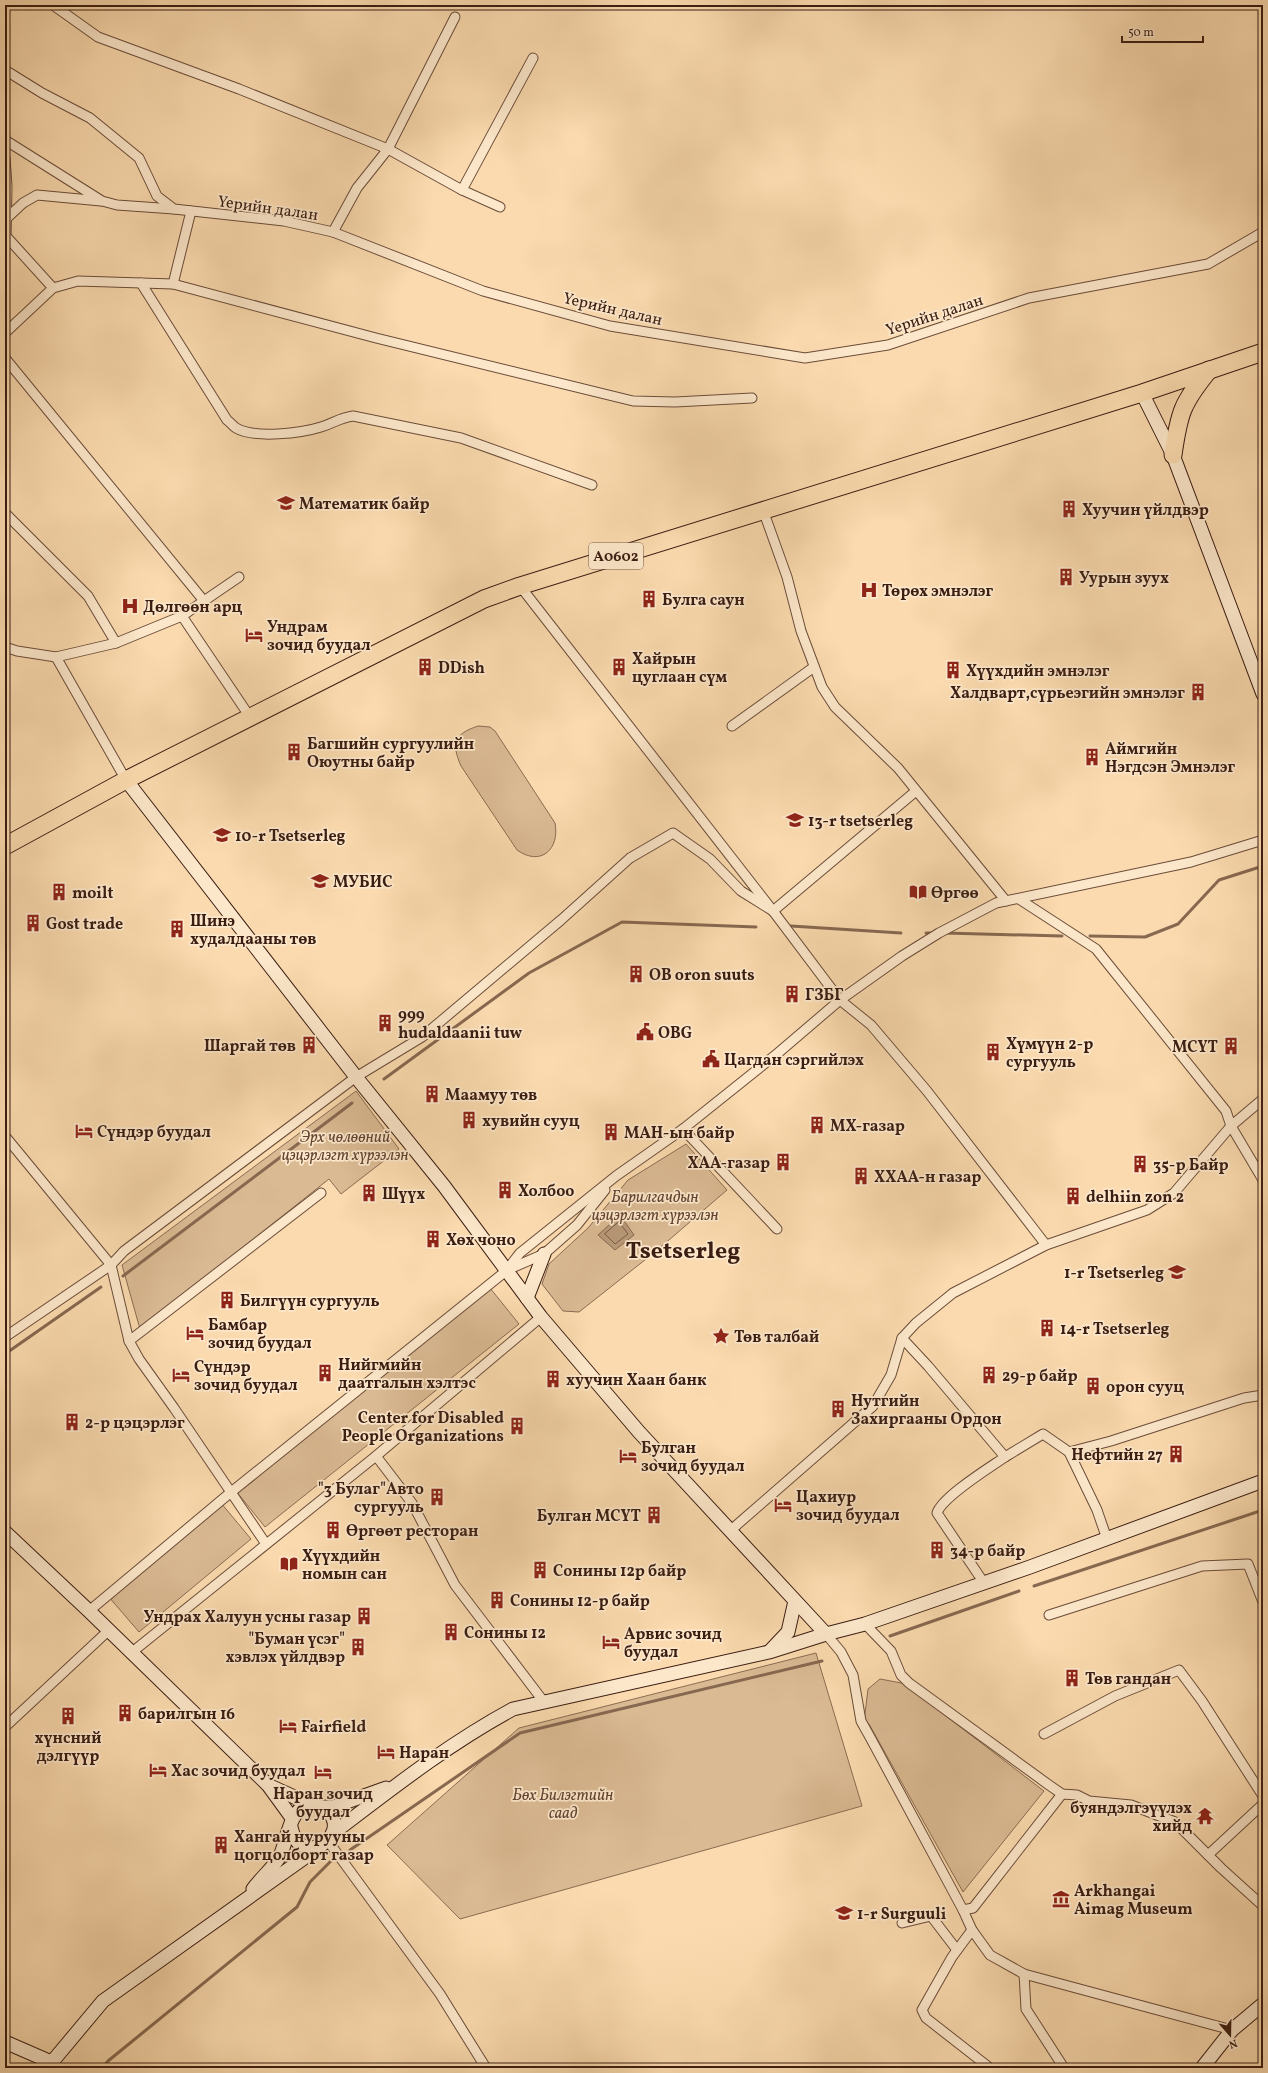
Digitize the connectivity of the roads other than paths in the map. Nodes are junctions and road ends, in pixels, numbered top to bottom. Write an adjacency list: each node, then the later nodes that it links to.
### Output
1 (53, 5): 6 (street)
2 (455, 17): 6 (street)
3 (533, 58): 8 (street)
4 (5, 70): 11 (street, Үерийн далан)
5 (5, 140): 9 (street)
6 (388, 149): 8 (street); 14 (street)
7 (5, 158): 13 (street)
8 (462, 190): 10 (street)
9 (102, 201): 11 (street); 13 (street)
10 (500, 207)
11 (174, 209): 12 (street, Үерийн далан)
12 (191, 211): 14 (street, Үерийн далан); 18 (street)
13 (7, 218): 16 (street)
14 (333, 232): 15 (street, Үерийн далан)
15 (1263, 232)
16 (6, 236): 19 (street)
17 (141, 283): 18 (street); 19 (street); 27 (street)
18 (173, 284): 25 (street)
19 (53, 288): 20 (street)
20 (5, 333)
21 (1263, 352): 23 (highway, A0602)
22 (5, 358): 32 (street)
23 (1209, 370): 24 (highway, A0602); 26 (highway)
24 (1142, 393): 26 (street); 28 (highway, A0602)
25 (752, 398)
26 (1173, 455): 38 (street)
27 (592, 485)
28 (763, 510): 31 (highway, A0602); 37 (street)
29 (5, 513): 34 (street)
30 (239, 577): 32 (street)
31 (520, 586): 39 (highway, A0602); 47 (street)
32 (204, 601): 33 (street)
33 (182, 616): 34 (street); 39 (street)
34 (116, 643): 36 (street)
35 (5, 646): 36 (street)
36 (56, 657): 41 (street)
37 (814, 667): 40 (street); 42 (street)
38 (1263, 694)
39 (250, 717): 41 (highway, A0602)
40 (732, 726)
41 (126, 780): 44 (highway, A0602); 49 (street)
42 (916, 791): 46 (street); 47 (street)
43 (1263, 840): 45 (street)
44 (5, 846)
45 (1019, 899): 46 (street); 51 (street)
46 (1006, 901): 48 (street)
47 (774, 911): 48 (street); 49 (street)
48 (840, 1000): 52 (street); 58 (street)
49 (356, 1077): 60 (street); 61 (street)
50 (1263, 1099): 51 (street)
51 (1231, 1126): 55 (street); 58 (street)
52 (683, 1129): 54 (street); 57 (street)
53 (5, 1136): 60 (street)
54 (616, 1176): 59 (street); 61 (street)
55 (1263, 1180)
56 (321, 1193): 66 (street)
57 (777, 1229)
58 (1046, 1245): 65 (street)
59 (544, 1254): 61 (street); 62 (street)
60 (111, 1265): 64 (street); 66 (street)
61 (506, 1271): 62 (street); 72 (street)
62 (527, 1298): 63 (street)
63 (541, 1317): 69 (street); 73 (street)
64 (5, 1337)
65 (902, 1338): 70 (street); 73 (street)
66 (129, 1341): 72 (street)
67 (1263, 1395): 68 (street)
68 (1069, 1452): 70 (street); 75 (street)
69 (376, 1456): 76 (street); 87 (street)
70 (1005, 1457): 77 (street)
71 (1263, 1481): 75 (street)
72 (230, 1493): 76 (street); 80 (street)
73 (731, 1530): 78 (street)
74 (5, 1532): 80 (street)
75 (1107, 1539): 77 (street)
76 (266, 1544): 86 (street)
77 (984, 1583): 82 (street)
78 (795, 1601): 84 (street); 85 (street)
79 (1263, 1602): 81 (street)
80 (90, 1611): 83 (street)
81 (1049, 1615)
82 (865, 1624): 84 (street); 92 (street)
83 (108, 1631): 86 (street); 88 (street)
84 (826, 1634): 85 (street); 101 (street)
85 (770, 1652): 87 (street)
86 (131, 1653): 91 (street)
87 (544, 1702): 90 (street)
88 (5, 1727)
89 (1044, 1734): 93 (street)
90 (402, 1781): 95 (street); 97 (street)
91 (268, 1785): 95 (street); 96 (street)
92 (1062, 1794): 98 (street); 101 (street)
93 (1263, 1796)
94 (1263, 1804): 98 (street)
95 (316, 1806): 96 (street); 97 (street)
96 (292, 1823): 97 (street); 99 (street)
97 (327, 1841): 99 (street); 110 (street)
98 (1208, 1855): 100 (street)
99 (244, 1900): 109 (street)
100 (1263, 1906)
101 (963, 1910): 103 (street)
102 (902, 1923): 104 (street)
103 (972, 1930): 104 (street); 105 (street)
104 (957, 1950): 111 (street)
105 (1024, 1974): 107 (street); 112 (street)
106 (1263, 2004): 107 (street)
107 (1232, 2030): 113 (street)
108 (5, 2042): 109 (street)
109 (49, 2065)
110 (486, 2068)
111 (990, 2068)
112 (1064, 2068)
113 (1202, 2068)

